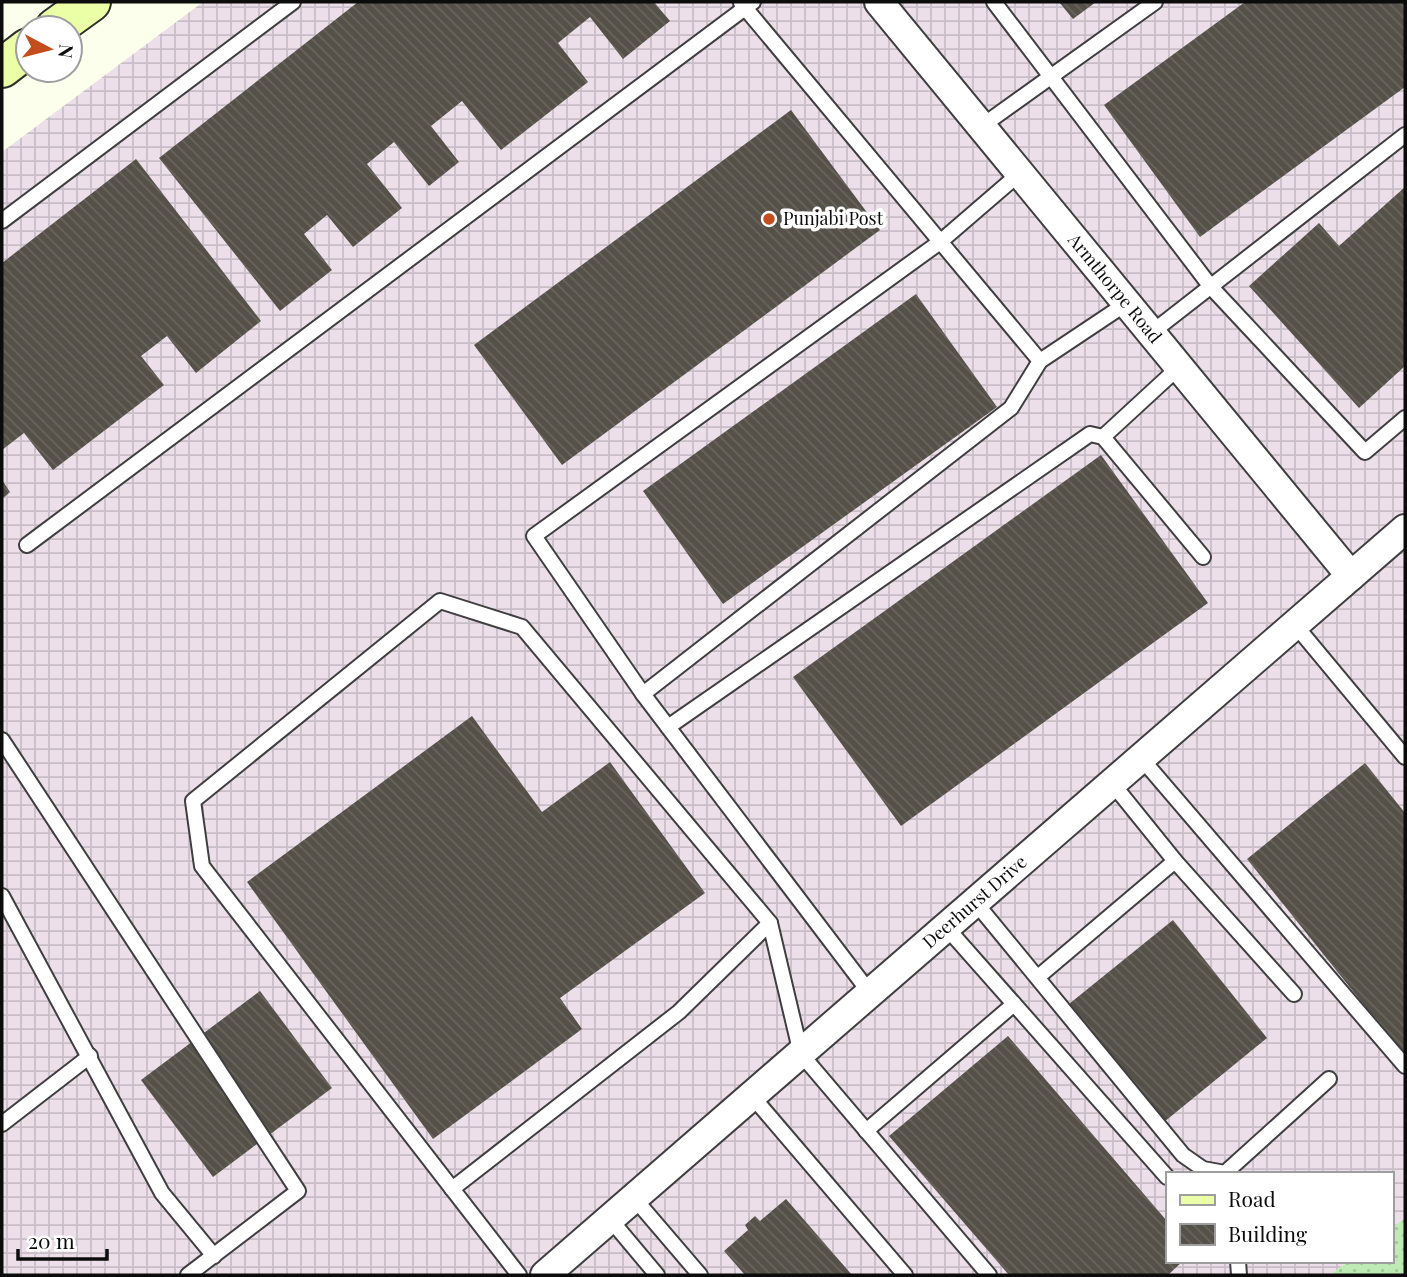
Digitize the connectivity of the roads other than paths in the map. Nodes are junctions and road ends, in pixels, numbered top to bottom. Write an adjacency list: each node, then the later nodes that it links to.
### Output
1 (91, 2): 7 (main road)
2 (293, 2): 12 (lane)
3 (879, 2): 9 (street, Armthorpe Road)
4 (994, 2): 8 (lane)
5 (1155, 2): 8 (lane)
6 (746, 4): 13 (lane); 22 (lane)
7 (74, 14)
8 (1049, 78): 9 (lane); 14 (lane)
9 (982, 127): 11 (street, Armthorpe Road)
10 (1405, 135): 14 (lane)
11 (1020, 173): 13 (lane); 15 (street, Armthorpe Road)
12 (2, 221)
13 (940, 242): 17 (lane); 26 (lane)
14 (1211, 287): 16 (lane); 19 (lane)
15 (1127, 303): 16 (street, Armthorpe Road); 17 (lane)
16 (1151, 333): 18 (street, Armthorpe Road)
17 (1040, 361): 26 (lane)
18 (1179, 367): 20 (lane); 24 (street, Armthorpe Road)
19 (1405, 418)
20 (1103, 437): 23 (lane); 27 (lane)
21 (1405, 529): 24 (street, Deerhurst Drive)
22 (27, 545)
23 (1203, 557)
24 (1351, 576): 25 (street, Deerhurst Drive)
25 (1296, 626): 29 (lane); 30 (street, Deerhurst Drive)
26 (643, 694): 27 (lane)
27 (668, 727): 38 (lane)
28 (2, 740): 54 (lane)
29 (1405, 757)
30 (1141, 758): 31 (street, Deerhurst Drive); 43 (lane)
31 (1112, 783): 32 (lane); 34 (street, Deerhurst Drive)
32 (1175, 861): 37 (lane); 39 (lane)
33 (2, 896): 42 (lane)
34 (975, 902): 36 (street, Deerhurst Drive); 37 (lane)
35 (769, 923): 41 (lane); 51 (lane); 51 (lane)
36 (946, 927): 38 (street, Deerhurst Drive); 40 (lane)
37 (1038, 977): 48 (lane)
38 (870, 993): 41 (street, Deerhurst Drive)
39 (1294, 994)
40 (1014, 1004): 47 (lane); 50 (lane)
41 (801, 1054): 45 (street, Deerhurst Drive); 47 (lane)
42 (90, 1056): 46 (lane); 54 (lane)
43 (1405, 1066)
44 (1329, 1079): 49 (lane)
45 (752, 1096): 52 (street, Deerhurst Drive); 60 (lane)
46 (2, 1124)
47 (866, 1130): 61 (lane)
48 (1220, 1172)
49 (1226, 1172)
50 (1166, 1176)
51 (452, 1189): 56 (lane)
52 (634, 1198): 53 (street, Deerhurst Drive); 59 (lane)
53 (610, 1219): 57 (street, Deerhurst Drive); 58 (lane)
54 (214, 1256): 55 (lane)
55 (188, 1275)
56 (519, 1275)
57 (545, 1275)
58 (657, 1275)
59 (700, 1275)
60 (905, 1275)
61 (989, 1275)

